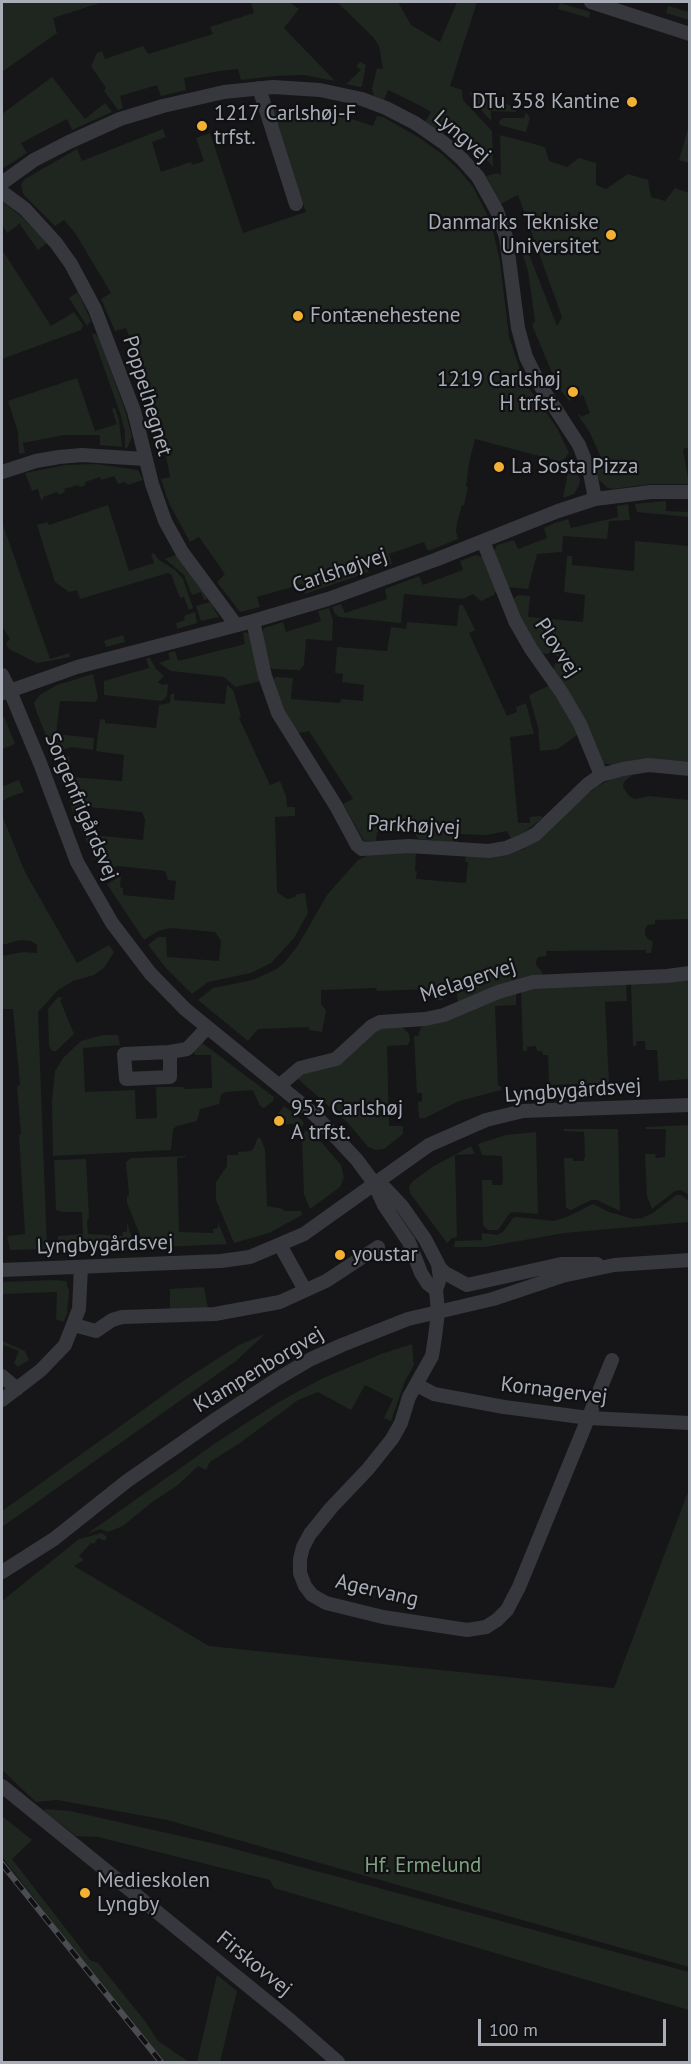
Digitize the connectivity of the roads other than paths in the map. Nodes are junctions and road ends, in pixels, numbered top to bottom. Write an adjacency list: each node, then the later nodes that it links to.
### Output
1 (591, 2): 2 (street)
2 (690, 34)
3 (259, 88): 4 (street, Lyngvej); 6 (street); 10 (street, Lyngvej)
4 (2, 183)
5 (2, 192): 7 (street, Poppelhegnet)
6 (296, 204)
7 (145, 459): 8 (street); 13 (street, Poppelhegnet)
8 (2, 471)
9 (690, 492): 10 (street, Carlshøjvej)
10 (595, 499): 11 (street, Carlshøjvej)
11 (483, 541): 12 (street, Carlshøjvej); 17 (street, Plovvej)
12 (254, 621): 13 (street, Carlshøjvej); 17 (street, Parkhøjvej)
13 (236, 625): 15 (street, Carlshøjvej)
14 (2, 675): 15 (street, Sorgenfrigårdsvej)
15 (6, 692): 19 (street, Sorgenfrigårdsvej)
16 (690, 769): 17 (street, Parkhøjvej)
17 (601, 775)
18 (690, 973): 21 (street, Melagervej)
19 (207, 1028): 20 (street); 21 (street, Sorgenfrigårdsvej)
20 (170, 1052)
21 (280, 1085): 23 (street, Sorgenfrigårdsvej)
22 (690, 1105): 23 (street, Lyngbygårdsvej)
23 (374, 1183): 24 (street, Lyngbygårdsvej); 29 (street, Sorgenfrigårdsvej); 32 (street, Sorgenfrigårdsvej)
24 (280, 1245): 28 (street, Lyngbygårdsvej); 31 (street)
25 (378, 1248): 31 (street)
26 (690, 1260): 27 (street, Klampenborgvej)
27 (614, 1265): 29 (street); 33 (street, Klampenborgvej)
28 (81, 1267): 30 (street, Lyngbygårdsvej); 34 (street)
29 (439, 1267): 32 (street)
30 (2, 1269)
31 (305, 1290): 34 (street)
32 (436, 1290): 33 (street, Agervang)
33 (438, 1312): 37 (street, Agervang); 42 (street, Klampenborgvej)
34 (74, 1325): 38 (street)
35 (612, 1360): 40 (street, Agervang)
36 (2, 1376): 38 (street)
37 (417, 1385): 40 (street, Kornagervej); 40 (street, Agervang)
38 (17, 1389): 39 (street)
39 (2, 1400)
40 (589, 1418): 41 (street, Kornagervej)
41 (690, 1423)
42 (54, 1539): 43 (street, Klampenborgvej); 44 (street, Klampenborgvej)
43 (2, 1572)
44 (2, 1584)
45 (2, 1786): 46 (street, Firskovvej)
46 (338, 2062)

